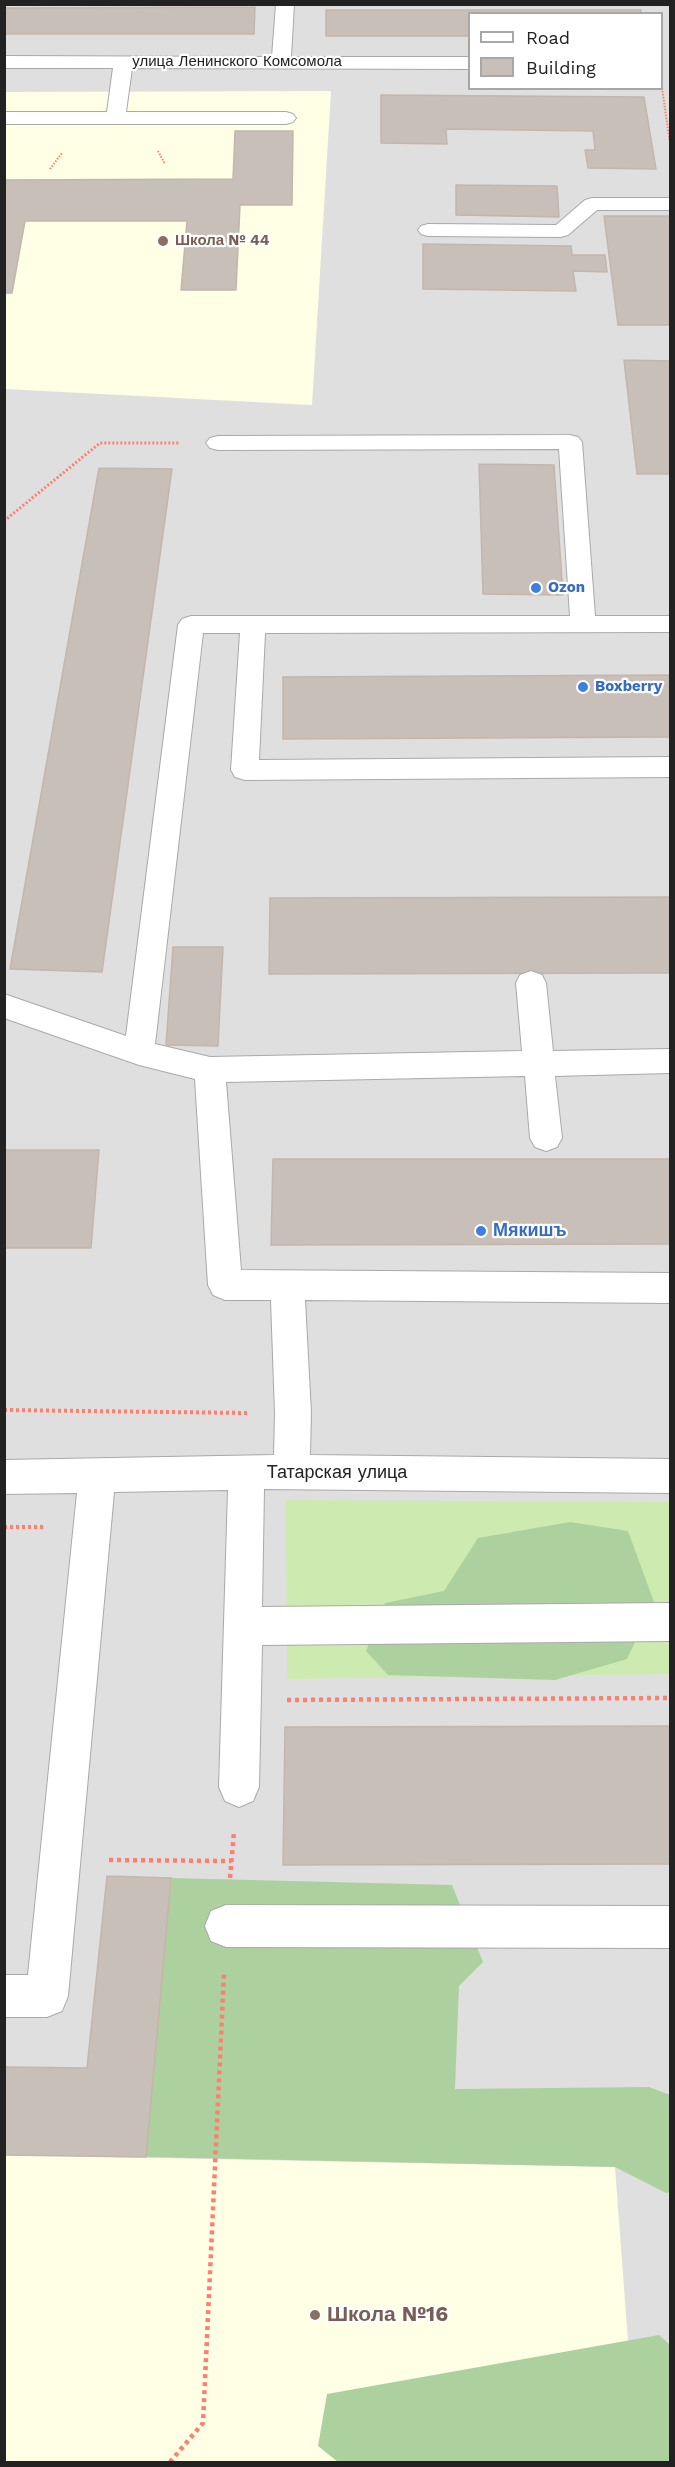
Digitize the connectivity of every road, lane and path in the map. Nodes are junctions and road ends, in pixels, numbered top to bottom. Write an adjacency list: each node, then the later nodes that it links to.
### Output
1 (285, 4): 4 (street)
2 (4, 62): 3 (street, улица Ленинского Комсомола)
3 (123, 62): 4 (street, улица Ленинского Комсомола); 8 (street)
4 (281, 63): 5 (street, улица Ленинского Комсомола)
5 (468, 63)
6 (662, 90): 10 (path)
7 (4, 118): 8 (street)
8 (116, 118): 9 (street)
9 (286, 118)
10 (670, 143)
11 (670, 204): 12 (street)
12 (428, 230)
13 (218, 443): 14 (path); 15 (street)
14 (4, 521)
15 (584, 624): 16 (street); 17 (street)
16 (670, 624)
17 (253, 625): 18 (street); 21 (street)
18 (670, 767)
19 (531, 983): 23 (street)
20 (4, 1006): 21 (street)
21 (139, 1053): 24 (street)
22 (670, 1060): 23 (street)
23 (539, 1064): 24 (street); 25 (street)
24 (210, 1070): 26 (street)
25 (546, 1138)
26 (287, 1285): 27 (street); 29 (street)
27 (670, 1288)
28 (4, 1410): 29 (path)
29 (293, 1413): 30 (street)
30 (292, 1472): 31 (street, Татарская улица); 32 (street, Татарская улица)
31 (246, 1473): 34 (street, Татарская улица); 36 (street)
32 (670, 1476)
33 (4, 1477): 34 (street, Татарская улица)
34 (97, 1477): 40 (street)
35 (670, 1622): 36 (street)
36 (243, 1626): 38 (street)
37 (670, 1698): 38 (path)
38 (241, 1700): 39 (street)
39 (239, 1786): 41 (path)
40 (60, 1860): 41 (path); 44 (street)
41 (231, 1861): 42 (path)
42 (226, 1926): 43 (street); 45 (path)
43 (670, 1927)
44 (4, 1995)
45 (170, 2463)

